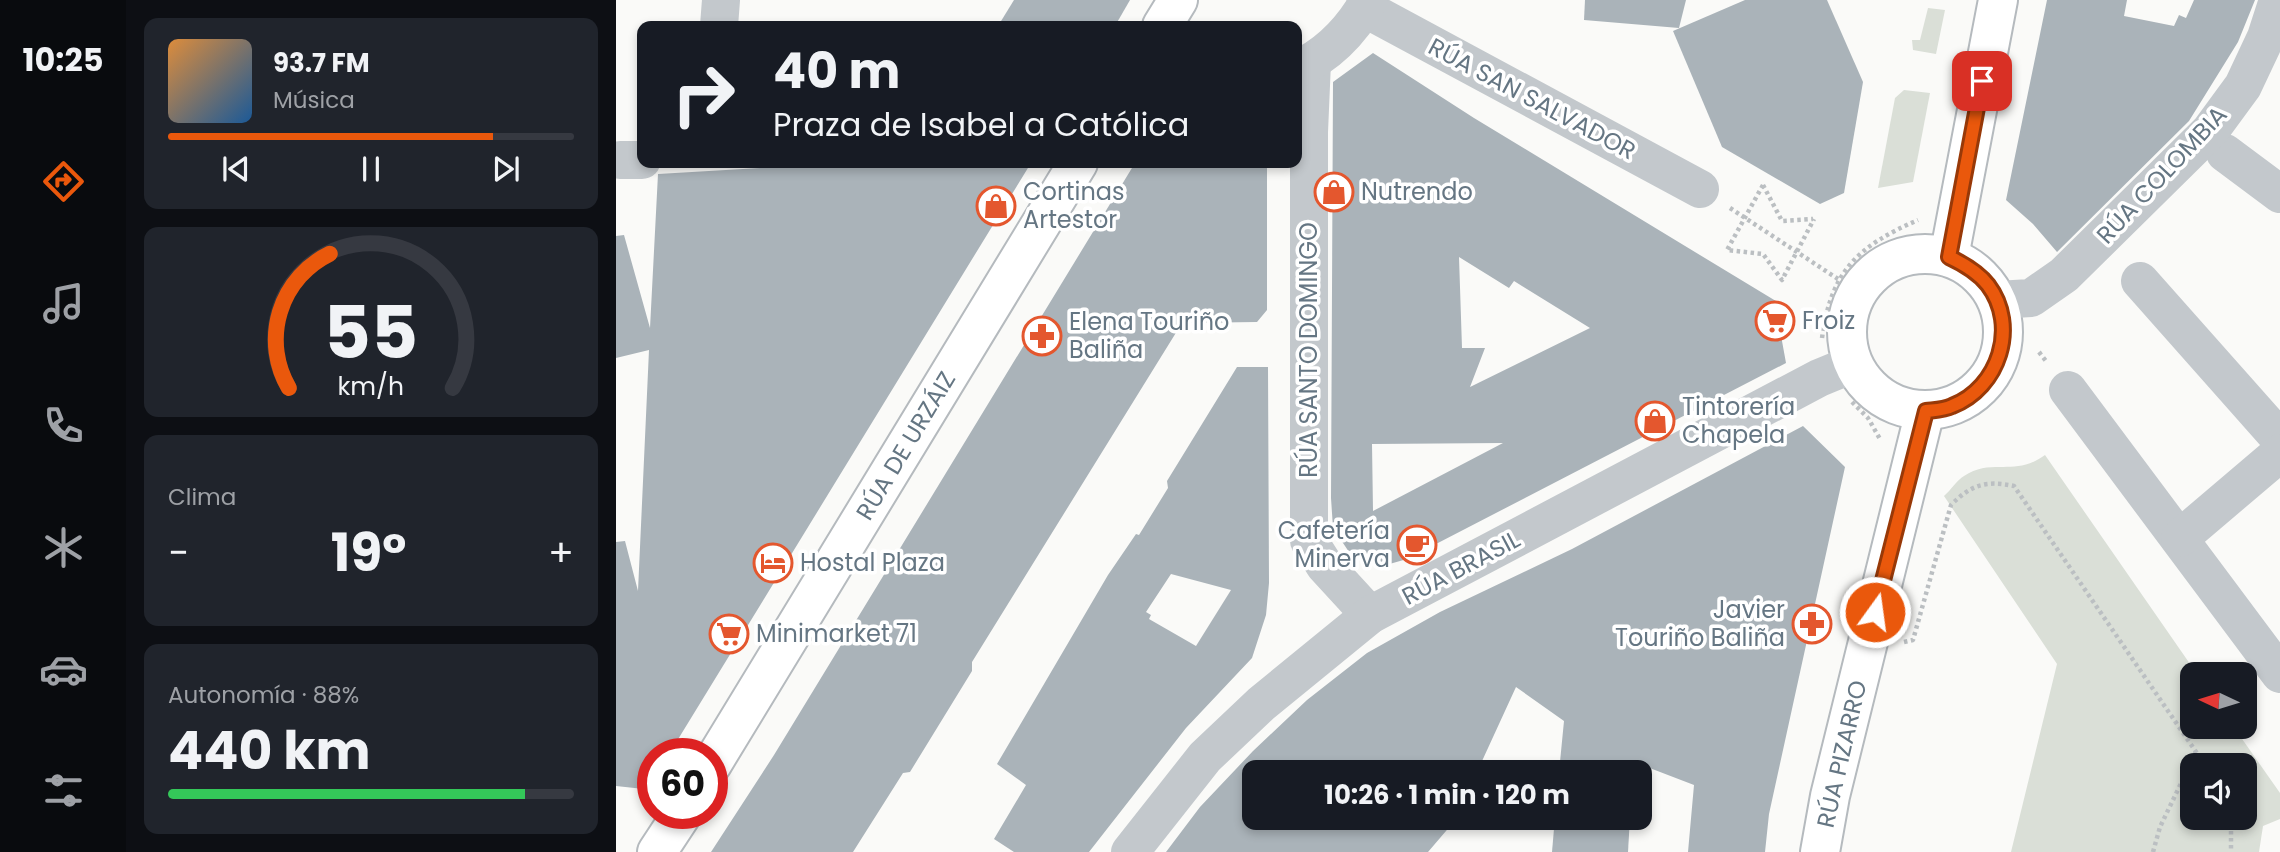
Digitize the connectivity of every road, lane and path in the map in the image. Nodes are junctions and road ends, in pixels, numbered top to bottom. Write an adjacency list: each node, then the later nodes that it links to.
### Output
1 (721, 0): 6 (street)
2 (1178, 0): 7 (main road)
3 (1998, 0): 16 (main road)
4 (2278, 0): 19 (street, RÚA COLOMBIA)
5 (1367, 4): 8 (street); 11 (street, RÚA SAN SALVADOR)
6 (719, 21)
7 (1165, 21)
8 (1305, 65): 27 (street, RÚA SANTO DOMINGO)
9 (2225, 153): 12 (street)
10 (1075, 168): 30 (main road, RÚA DE URZÁIZ)
11 (1700, 189)
12 (2280, 194)
13 (1744, 217): 15 (path); 15 (path); 15 (path)
14 (1925, 217): 17 (path)
15 (1796, 253): 17 (path)
16 (1949, 257): 19 (main road); 21 (main road)
17 (1838, 279): 20 (path)
18 (2140, 281): 24 (street)
19 (1997, 300): 23 (main road)
20 (1821, 342)
21 (1853, 364): 23 (main road); 27 (street, RÚA BRASIL)
22 (2068, 390): 26 (street)
23 (1926, 411): 28 (main road, RÚA PIZARRO)
24 (2280, 439)
25 (2280, 453): 26 (street)
26 (2180, 538): 29 (street)
27 (1370, 615): 35 (street, RÚA BRASIL)
28 (1869, 638): 31 (path); 36 (main road, RÚA PIZARRO)
29 (2280, 674)
30 (728, 738)
31 (2196, 752): 37 (path)
32 (672, 829): 34 (main road)
33 (2231, 830): 38 (path)
34 (657, 852)
35 (1130, 852)
36 (1820, 852)
37 (2153, 852)
38 (2231, 852)

